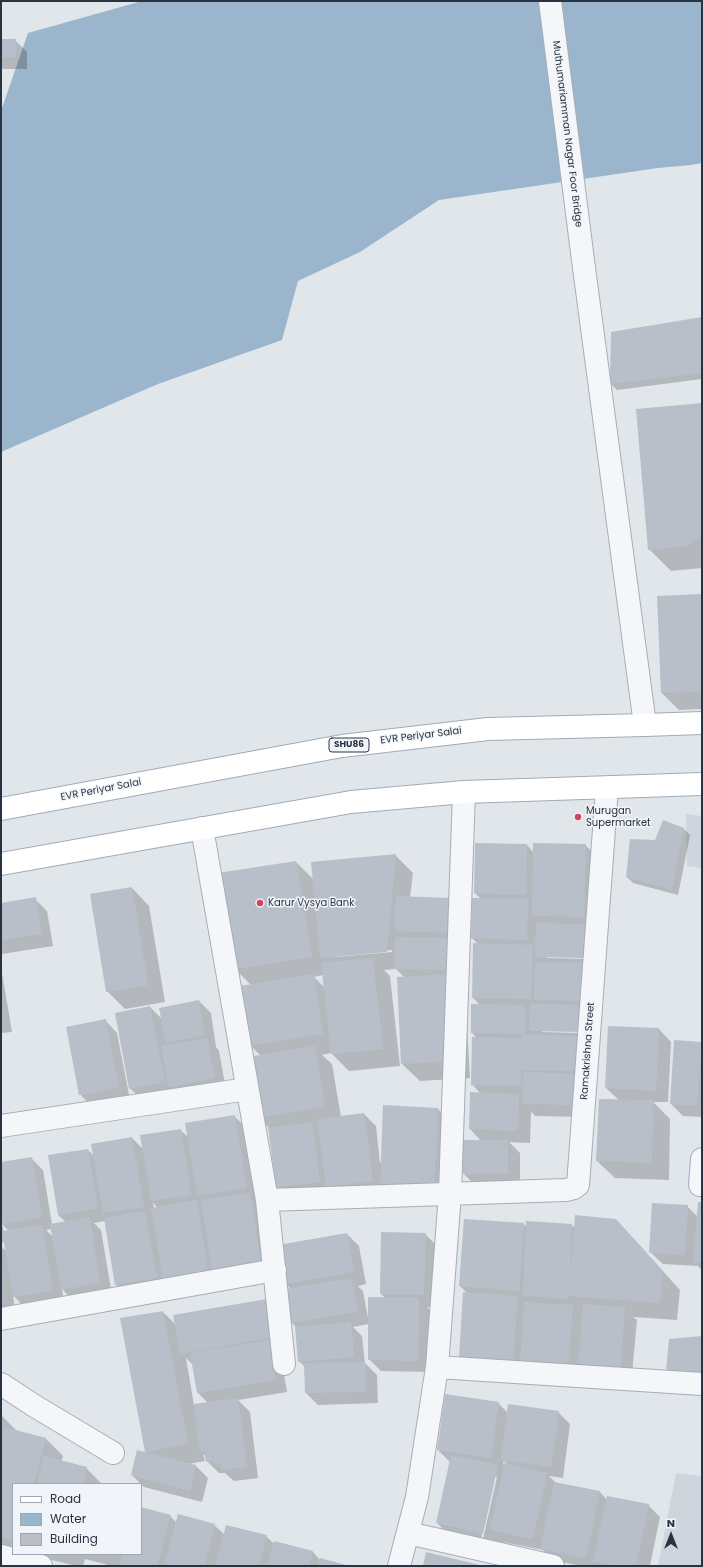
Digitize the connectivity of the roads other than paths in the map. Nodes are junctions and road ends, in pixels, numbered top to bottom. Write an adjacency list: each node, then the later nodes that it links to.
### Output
1 (550, 1): 3 (street, Muthumariamman Nagar Foor Bridge)
2 (702, 723): 3 (main road, EVR Periyar Salai / SHU86)
3 (645, 726): 7 (main road, EVR Periyar Salai / SHU86)
4 (702, 784): 5 (main road)
5 (607, 788): 6 (main road); 14 (street, Ramakrishna Street)
6 (464, 792): 8 (main road); 14 (street)
7 (1, 809)
8 (202, 828): 9 (main road); 10 (street)
9 (1, 864)
10 (247, 1089): 11 (street); 15 (street)
11 (1, 1126)
12 (702, 1159): 13 (street)
13 (702, 1185)
14 (450, 1193): 15 (street); 19 (street)
15 (267, 1200): 16 (street)
16 (275, 1270): 17 (street); 18 (street)
17 (1, 1319)
18 (284, 1364)
19 (437, 1366): 21 (street); 23 (street)
20 (1, 1384): 22 (street)
21 (702, 1384)
22 (113, 1452)
23 (408, 1533): 26 (street); 27 (street)
24 (1, 1556): 25 (street)
25 (41, 1566)
26 (399, 1566)
27 (553, 1566)

